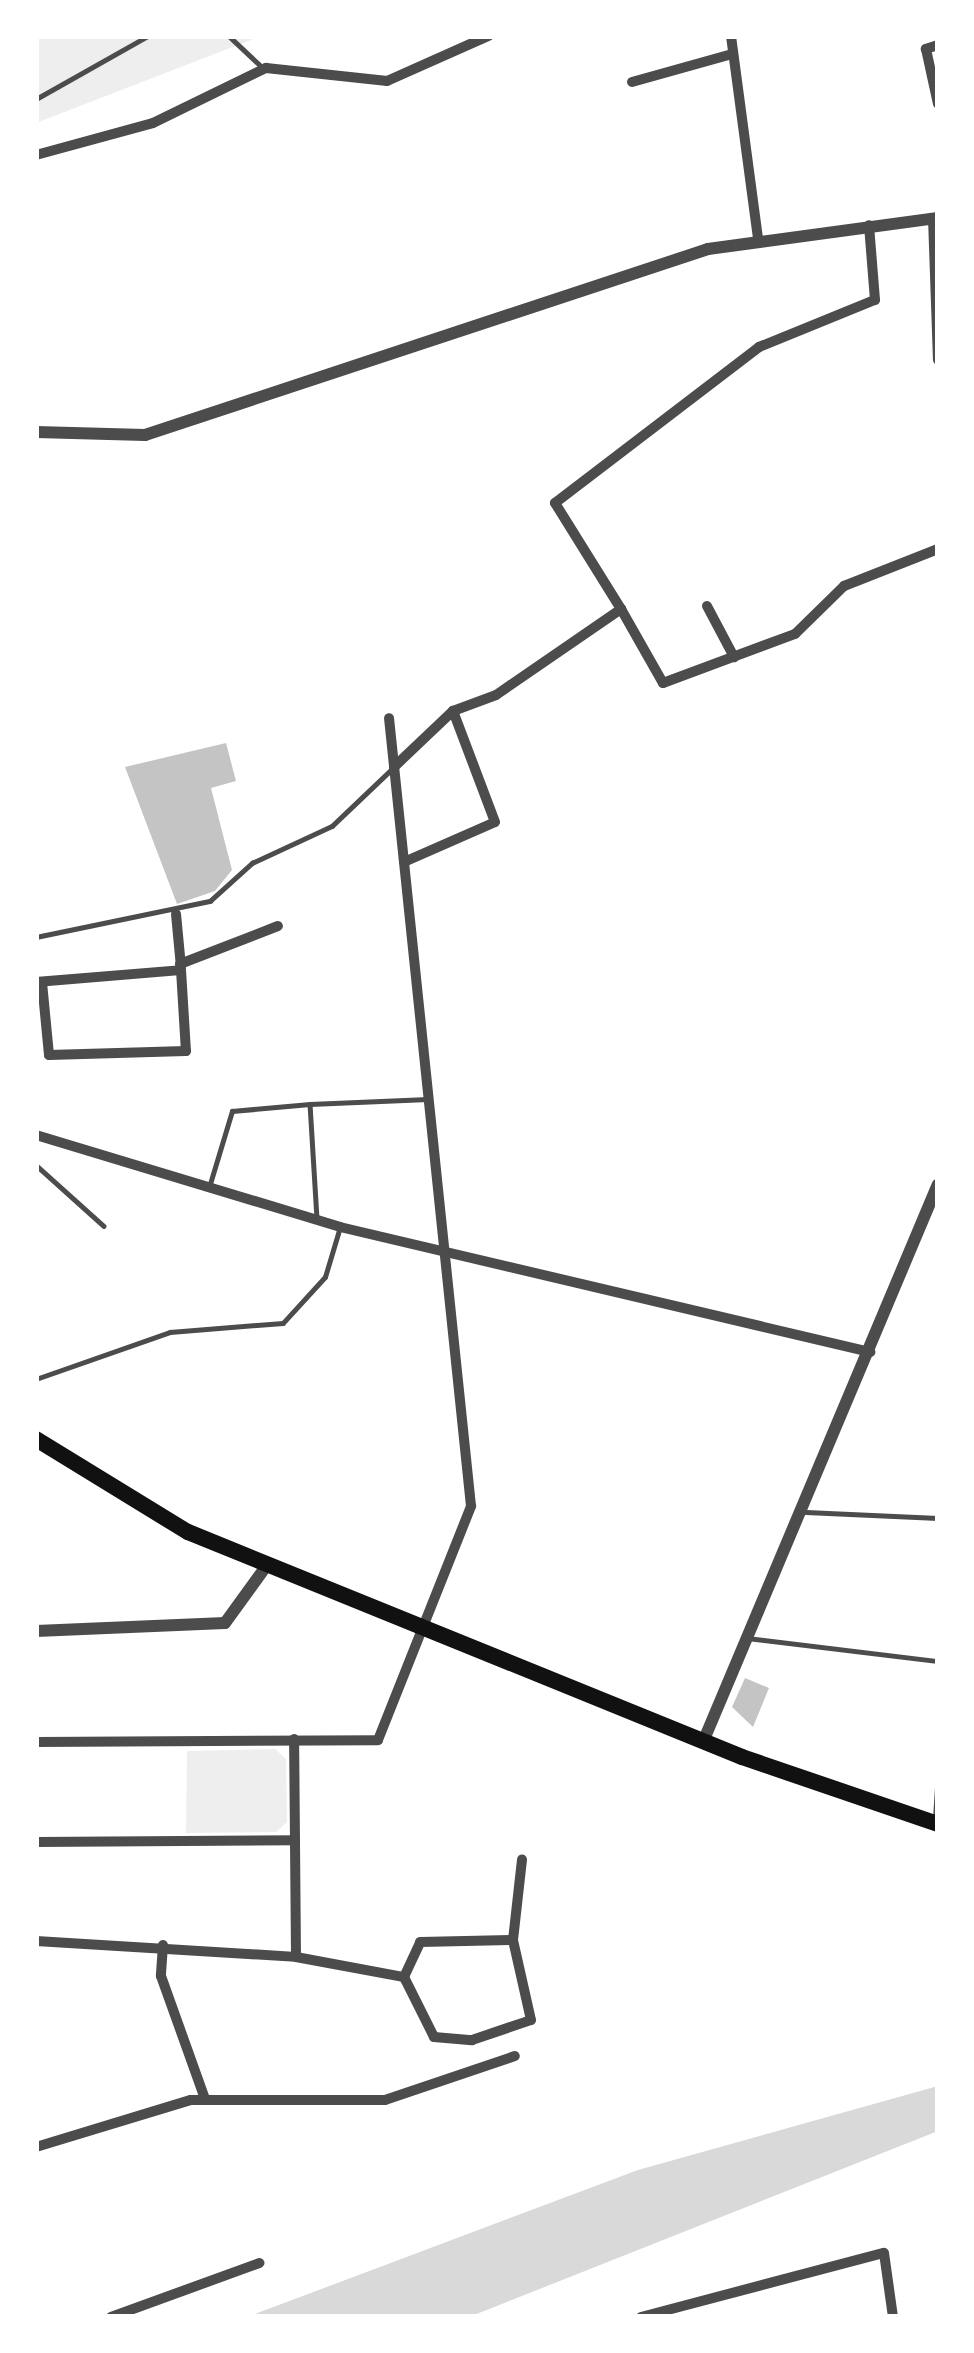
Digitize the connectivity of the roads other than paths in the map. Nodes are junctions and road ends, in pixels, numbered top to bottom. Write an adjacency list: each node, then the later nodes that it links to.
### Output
1 (148, 36): 9 (lane)
2 (229, 36): 7 (lane)
3 (488, 36): 7 (street)
4 (730, 36): 6 (street)
5 (938, 45): 10 (street)
6 (732, 54): 8 (street); 14 (street)
7 (266, 68): 11 (street)
8 (632, 82)
9 (36, 99)
10 (938, 104)
11 (36, 155)
12 (936, 218): 13 (street); 15 (street)
13 (869, 225): 14 (street); 19 (street)
14 (758, 238): 16 (street)
15 (938, 360)
16 (36, 432)
17 (938, 549): 20 (street)
18 (707, 606): 20 (street)
19 (621, 609): 20 (street); 21 (street)
20 (734, 657)
21 (453, 711): 23 (street); 24 (street)
22 (389, 718): 23 (street)
23 (394, 766): 24 (street); 25 (lane)
24 (404, 862): 30 (street)
25 (176, 914): 27 (lane); 28 (street)
26 (278, 926): 28 (street)
27 (36, 937)
28 (181, 967): 29 (street); 29 (street)
29 (39, 982)
30 (428, 1099): 31 (lane); 39 (street)
31 (310, 1104): 35 (lane); 36 (lane)
32 (36, 1136): 35 (street)
33 (36, 1166): 37 (lane)
34 (938, 1184): 40 (street)
35 (210, 1185): 36 (street)
36 (317, 1218): 38 (street)
37 (104, 1226)
38 (340, 1227): 39 (street); 41 (lane)
39 (446, 1254): 40 (street); 46 (street)
40 (870, 1352): 43 (street)
41 (36, 1379)
42 (36, 1439): 45 (highway)
43 (800, 1511): 44 (lane); 48 (street)
44 (938, 1518)
45 (267, 1565): 46 (highway); 47 (street)
46 (424, 1630): 50 (street); 52 (highway)
47 (36, 1631)
48 (747, 1637): 49 (lane); 52 (street)
49 (938, 1661)
50 (294, 1739): 51 (street); 55 (street)
51 (36, 1742)
52 (704, 1742): 54 (highway)
53 (938, 1771): 54 (lane)
54 (937, 1823)
55 (295, 1840): 56 (street); 61 (street)
56 (36, 1842)
57 (522, 1860): 58 (street)
58 (512, 1940): 62 (street); 62 (street)
59 (36, 1941): 60 (street)
60 (163, 1946): 61 (street); 64 (street)
61 (296, 1957): 62 (street)
62 (404, 1977)
63 (515, 2056): 64 (street)
64 (205, 2099): 65 (street)
65 (36, 2146)
66 (259, 2263): 67 (street)
67 (111, 2317)
68 (641, 2317): 69 (street)
69 (893, 2317)

